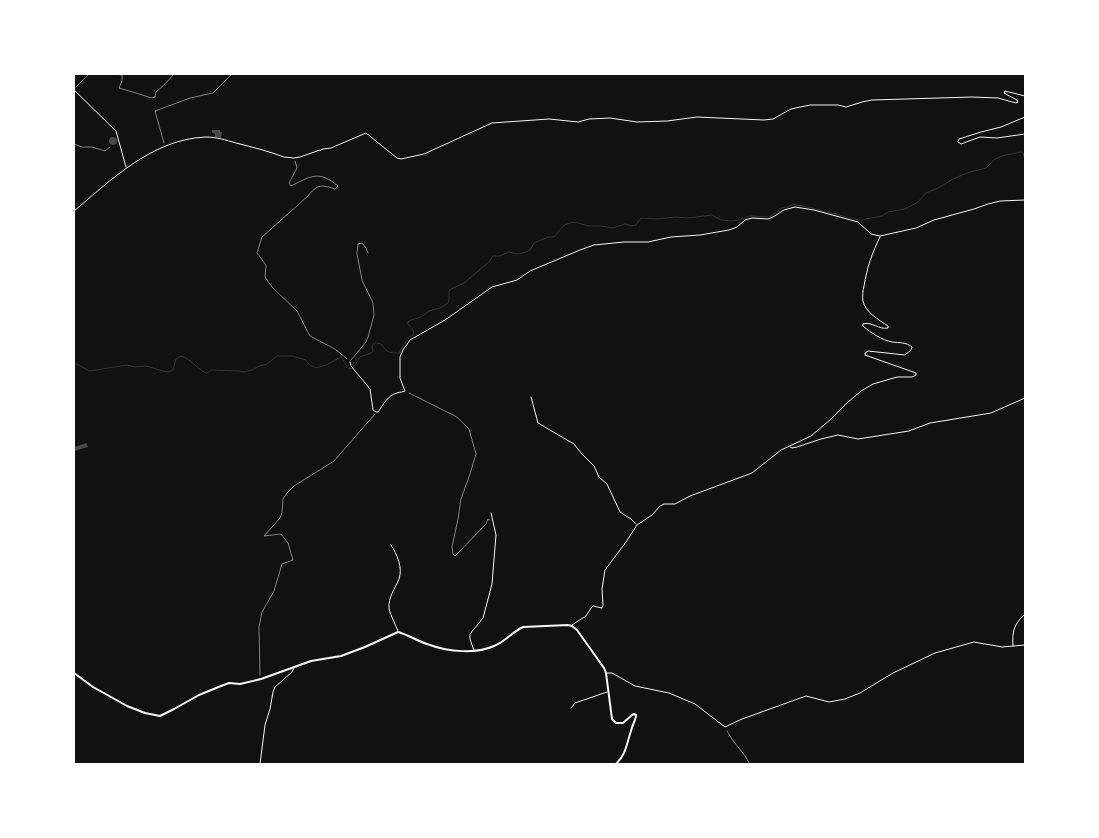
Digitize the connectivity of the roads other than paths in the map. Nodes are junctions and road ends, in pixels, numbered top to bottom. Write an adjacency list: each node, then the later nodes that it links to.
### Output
1 (74, 90): 5 (street)
2 (1025, 96): 5 (street)
3 (1025, 117): 4 (street)
4 (1025, 134)
5 (126, 168): 7 (street)
6 (1025, 200): 8 (street)
7 (74, 211)
8 (880, 236): 9 (street); 12 (street)
9 (350, 362)
10 (531, 397): 14 (street)
11 (1025, 398): 12 (street)
12 (788, 446): 14 (street)
13 (491, 513): 21 (street)
14 (637, 525): 17 (street)
15 (391, 545): 18 (street)
16 (1025, 614): 20 (street)
17 (572, 626): 21 (street); 24 (street)
18 (398, 632): 21 (street); 22 (street)
19 (1025, 645): 20 (street)
20 (1013, 646): 24 (street)
21 (474, 652)
22 (294, 667): 23 (street); 27 (street)
23 (74, 673)
24 (606, 673): 25 (street)
25 (608, 692): 26 (street); 28 (street)
26 (571, 708)
27 (260, 764)
28 (616, 764)

